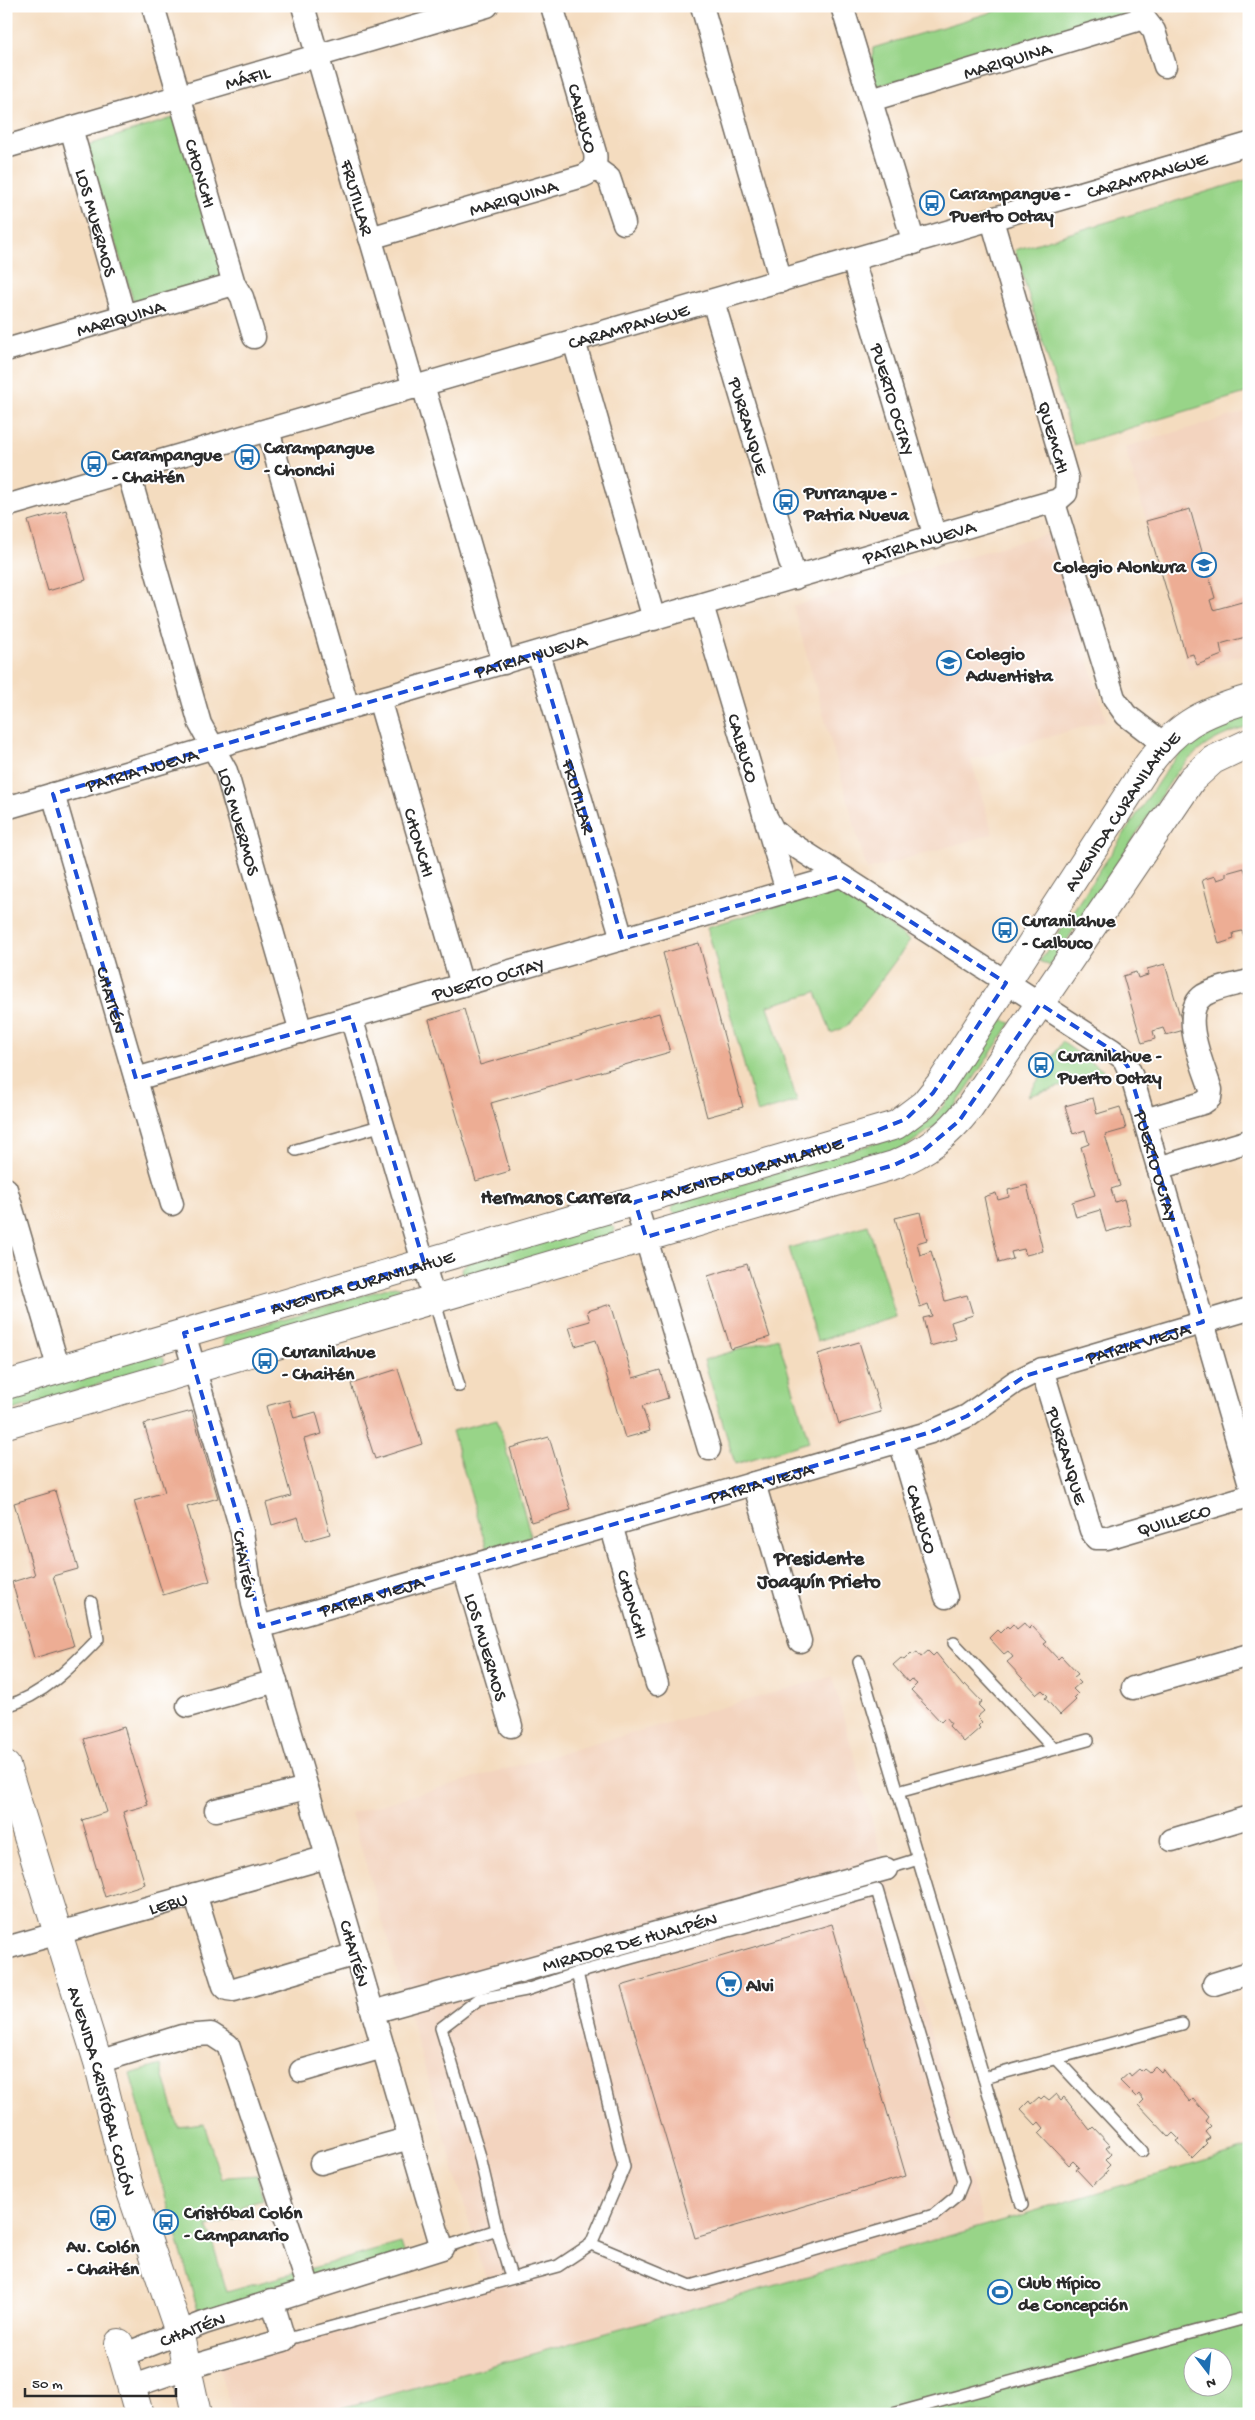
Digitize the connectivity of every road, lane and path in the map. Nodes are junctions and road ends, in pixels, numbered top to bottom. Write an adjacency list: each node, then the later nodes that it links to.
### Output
1 (153, 6): 10 (street, CHONCHI)
2 (303, 6): 8 (street, FRUTILLAR)
3 (487, 6): 8 (street, MÁFIL)
4 (552, 6): 15 (street, CALBUCO)
5 (702, 6): 21 (street)
6 (842, 6): 11 (street)
7 (1143, 12): 9 (street); 11 (street, MARIQUINA)
8 (318, 56): 10 (street, MÁFIL); 18 (street, FRUTILLAR)
9 (1165, 66)
10 (179, 96): 12 (street, MÁFIL); 22 (street, CHONCHI)
11 (871, 100): 19 (street)
12 (71, 128): 14 (street, MÁFIL); 24 (street, LOS MUERMOS)
13 (1249, 144): 16 (street, CARAMPANGUE)
14 (6, 147)
15 (594, 167): 17 (street, CALBUCO); 18 (street, MARIQUINA)
16 (992, 220): 19 (street, CARAMPANGUE); 31 (street, QUEMCHI)
17 (624, 223)
18 (370, 238): 28 (street, FRUTILLAR)
19 (914, 243): 20 (street, CARAMPANGUE)
20 (853, 260): 21 (street, CARAMPANGUE); 33 (street, PUERTO OCTAY)
21 (781, 281): 23 (street, CARAMPANGUE)
22 (234, 284): 24 (street, MARIQUINA); 25 (street, CHONCHI)
23 (713, 301): 26 (street, CARAMPANGUE); 34 (street, PURRANQUE)
24 (124, 316): 27 (street, MARIQUINA)
25 (254, 337)
26 (574, 341): 28 (street, CARAMPANGUE); 36 (street)
27 (6, 350)
28 (419, 386): 29 (street, CARAMPANGUE); 38 (street, FRUTILLAR)
29 (268, 430): 30 (street, CARAMPANGUE); 41 (street)
30 (128, 471): 32 (street, CARAMPANGUE); 44 (street, LOS MUERMOS)
31 (1054, 503): 33 (street, PATRIA NUEVA); 43 (street, QUEMCHI)
32 (6, 506)
33 (935, 537): 34 (street, PATRIA NUEVA)
34 (795, 578): 35 (street, PATRIA NUEVA)
35 (702, 605): 36 (street, PATRIA NUEVA); 47 (street, CALBUCO)
36 (654, 619): 37 (street, PATRIA NUEVA)
37 (538, 653): 38 (street, PATRIA NUEVA); 50 (street, FRUTILLAR)
38 (504, 663): 40 (street, PATRIA NUEVA)
39 (1249, 698): 43 (main road, AVENIDA CURANILAHUE)
40 (379, 699): 41 (street, PATRIA NUEVA); 53 (street, CHONCHI)
41 (348, 708): 44 (street, PATRIA NUEVA)
42 (1249, 742): 54 (main road, AVENIDA CURANILAHUE)
43 (1164, 744): 52 (main road, AVENIDA CURANILAHUE)
44 (213, 748): 45 (street, PATRIA NUEVA); 56 (street, LOS MUERMOS)
45 (53, 794): 46 (street, PATRIA NUEVA); 57 (street, CHAITÉN)
46 (6, 808)
47 (764, 813): 48 (street, PUERTO OCTAY); 49 (street, CALBUCO)
48 (840, 876): 49 (street, PUERTO OCTAY); 52 (street, PUERTO OCTAY)
49 (786, 891): 50 (street, PUERTO OCTAY)
50 (622, 939): 53 (street, PUERTO OCTAY)
51 (1249, 981): 58 (street)
52 (1006, 983): 54 (street, PUERTO OCTAY); 64 (main road, AVENIDA CURANILAHUE)
53 (462, 985): 55 (street, PUERTO OCTAY)
54 (1040, 1004): 58 (street, PUERTO OCTAY); 66 (main road, AVENIDA CURANILAHUE)
55 (352, 1017): 56 (street, PUERTO OCTAY); 59 (street)
56 (301, 1032): 57 (street, PUERTO OCTAY)
57 (136, 1079): 65 (street, CHAITÉN)
58 (1144, 1120): 62 (street, PUERTO OCTAY)
59 (383, 1125): 61 (lane); 67 (street)
60 (1249, 1141): 62 (street)
61 (296, 1150)
62 (1158, 1168): 70 (street, PUERTO OCTAY)
63 (6, 1189): 73 (street)
64 (635, 1202): 66 (street); 67 (main road, AVENIDA CURANILAHUE)
65 (172, 1204)
66 (646, 1237): 68 (main road, AVENIDA CURANILAHUE); 79 (street)
67 (424, 1263): 68 (street); 71 (main road, AVENIDA CURANILAHUE)
68 (434, 1299): 72 (main road, AVENIDA CURANILAHUE); 76 (lane)
69 (1249, 1309): 70 (street, PATRIA VIEJA)
70 (1203, 1322): 74 (street, PATRIA VIEJA); 80 (street, PUERTO OCTAY)
71 (184, 1333): 72 (street, CHAITÉN); 73 (main road, AVENIDA CURANILAHUE)
72 (194, 1369): 77 (main road, AVENIDA CURANILAHUE); 88 (street, CHAITÉN)
73 (59, 1370): 75 (main road, AVENIDA CURANILAHUE)
74 (1042, 1370): 78 (street, PATRIA VIEJA); 84 (street, PURRANQUE)
75 (6, 1385)
76 (459, 1386)
77 (6, 1424)
78 (900, 1441): 81 (street, PATRIA VIEJA); 86 (street, CALBUCO)
79 (709, 1449)
80 (1249, 1481)
81 (754, 1483): 83 (street, PATRIA VIEJA); 89 (street)
82 (1249, 1496): 84 (street, QUILLECO)
83 (611, 1525): 85 (street, PATRIA VIEJA); 94 (street, CHONCHI)
84 (1096, 1538)
85 (464, 1568): 88 (street, PATRIA VIEJA); 98 (street, LOS MUERMOS)
86 (946, 1597)
87 (91, 1602): 96 (lane)
88 (260, 1627): 93 (street, CHAITÉN)
89 (800, 1641)
90 (954, 1643): 100 (lane)
91 (1249, 1655): 95 (street)
92 (859, 1662): 103 (lane)
93 (276, 1681): 97 (street); 102 (street, CHAITÉN)
94 (657, 1684)
95 (1132, 1688)
96 (6, 1706)
97 (188, 1706)
98 (512, 1726)
99 (1088, 1740): 100 (lane)
100 (1054, 1749): 103 (lane)
101 (6, 1766): 111 (main road, AVENIDA CRISTÓBAL COLÓN)
102 (307, 1788): 104 (street); 107 (street, CHAITÉN)
103 (898, 1792): 108 (lane)
104 (216, 1810)
105 (1249, 1817): 106 (street)
106 (1172, 1840)
107 (327, 1857): 110 (street, LEBU); 113 (street, CHAITÉN)
108 (918, 1859): 109 (lane); 123 (lane)
109 (886, 1869): 117 (street, MIRADOR DE HUALPÉN)
110 (195, 1894): 111 (street, LEBU); 113 (street)
111 (58, 1933): 112 (street, LEBU); 121 (main road, AVENIDA CRISTÓBAL COLÓN)
112 (6, 1948)
113 (356, 1954): 117 (street, CHAITÉN)
114 (576, 1973): 128 (lane); 129 (lane); 129 (lane)
115 (1249, 1974): 116 (street)
116 (1214, 1984)
117 (373, 2012): 119 (street, CHAITÉN)
118 (1182, 2024): 120 (lane)
119 (383, 2047): 122 (street); 124 (street, CHAITÉN)
120 (1055, 2058): 123 (lane); 125 (lane)
121 (98, 2062): 132 (street); 135 (main road, AVENIDA CRISTÓBAL COLÓN)
122 (301, 2071)
123 (984, 2078): 127 (lane)
124 (410, 2138): 126 (street); 130 (street, CHAITÉN)
125 (1142, 2151)
126 (321, 2163)
127 (1022, 2205)
128 (498, 2230): 130 (lane); 131 (lane)
129 (591, 2244): 131 (lane)
130 (442, 2248): 132 (street, CHAITÉN)
131 (511, 2277): 136 (lane)
132 (309, 2288): 133 (street, CHAITÉN)
133 (272, 2300): 135 (street, CHAITÉN); 136 (street)
134 (1249, 2317): 142 (lane)
135 (179, 2332): 137 (street, CHAITÉN); 138 (main road, AVENIDA CRISTÓBAL COLÓN)
136 (284, 2340): 138 (street)
137 (121, 2349): 139 (main road)
138 (186, 2368): 139 (street); 141 (main road, AVENIDA CRISTÓBAL COLÓN)
139 (131, 2387): 140 (main road)
140 (139, 2414)
141 (197, 2414)
142 (893, 2414)

